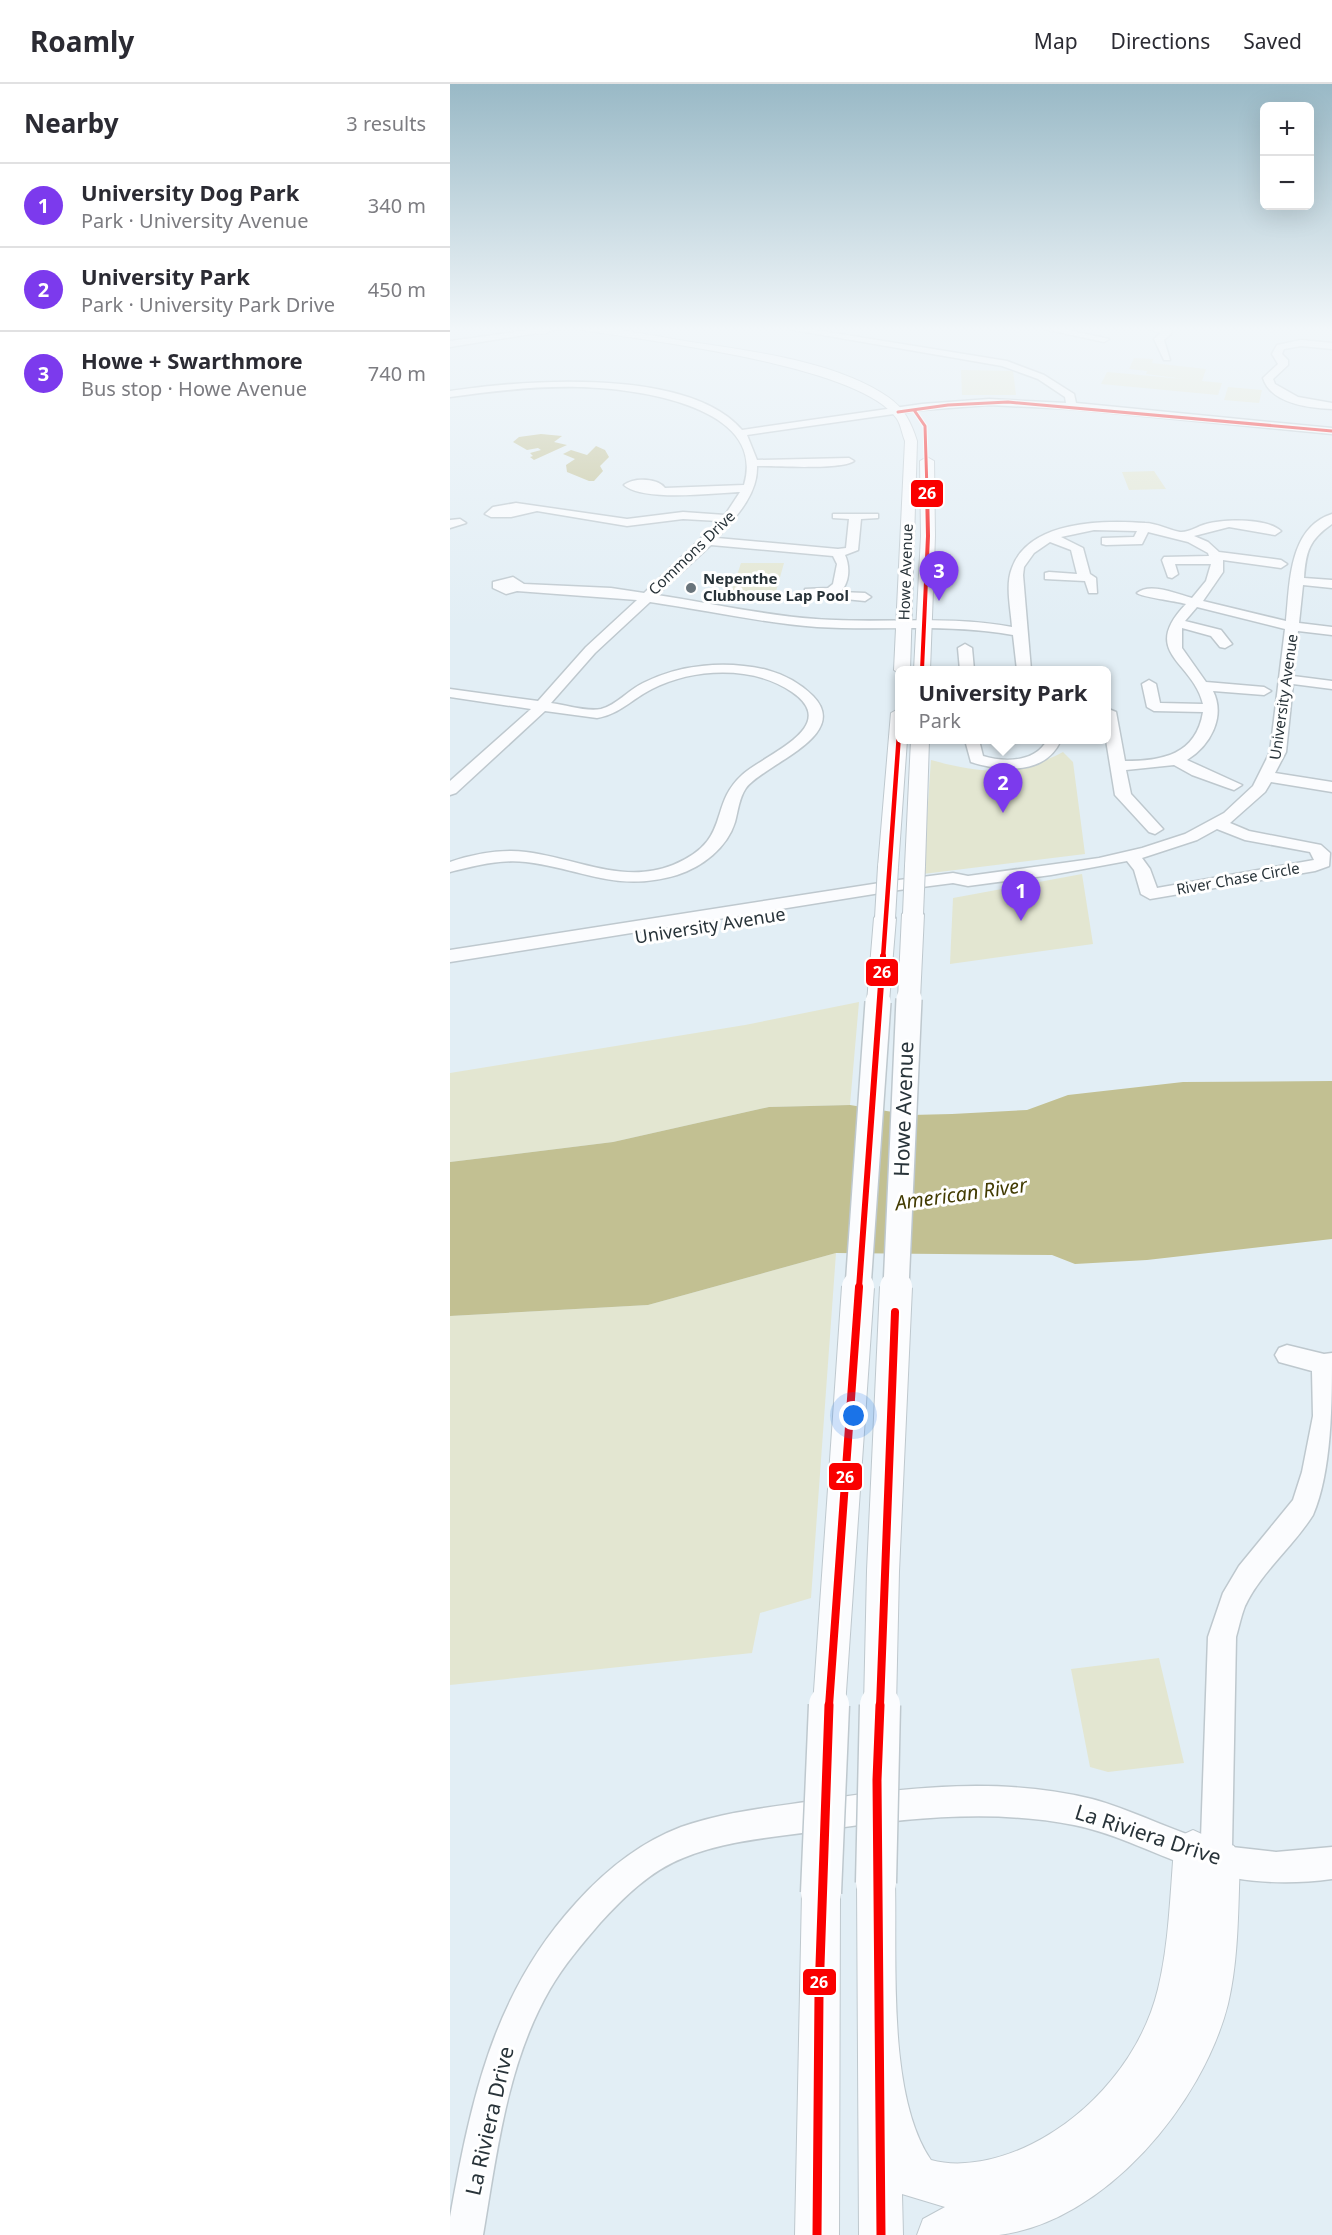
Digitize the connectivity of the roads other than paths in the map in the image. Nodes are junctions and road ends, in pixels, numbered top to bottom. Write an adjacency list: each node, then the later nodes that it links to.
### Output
1 (734, 427): 7 (street, Commons Drive)
2 (788, 427): 7 (street)
3 (909, 427): 41 (main road, Howe Avenue)
4 (924, 427): 42 (main road, Howe Avenue)
5 (1294, 427): 6 (street)
6 (1332, 431)
7 (741, 434): 9 (street, Commons Drive)
8 (849, 461): 9 (street)
9 (752, 463): 10 (street, Commons Drive)
10 (748, 488): 11 (street); 16 (street, Commons Drive)
11 (658, 490)
12 (536, 508): 16 (street)
13 (837, 516): 14 (street)
14 (857, 516): 15 (street); 24 (street)
15 (874, 516)
16 (728, 519): 22 (street, Commons Drive)
17 (1332, 519): 30 (street, University Avenue)
18 (1136, 523): 20 (street); 21 (street); 23 (street)
19 (1275, 531): 20 (street)
20 (1184, 536): 25 (street)
21 (1052, 538): 29 (street); 45 (street)
22 (706, 541): 24 (street); 37 (street, Commons Drive)
23 (1106, 541)
24 (838, 553): 35 (street)
25 (1216, 557): 26 (street); 27 (street); 39 (street)
26 (1281, 564)
27 (1172, 574)
28 (1049, 576): 29 (street)
29 (1084, 576): 33 (street)
30 (1296, 581): 31 (street); 43 (street, University Avenue)
31 (1332, 584)
32 (517, 587): 37 (street)
33 (1093, 590)
34 (810, 592): 35 (street)
35 (831, 592): 38 (street)
36 (1143, 593): 39 (street)
37 (646, 597): 41 (street); 58 (street, Commons Drive)
38 (866, 597)
39 (1194, 602): 40 (street); 43 (street)
40 (1178, 622): 46 (street); 55 (street)
41 (904, 626): 42 (street); 48 (main road, Howe Avenue)
42 (924, 626): 45 (street); 49 (main road, Howe Avenue)
43 (1293, 626): 44 (street); 52 (street, University Avenue)
44 (1332, 630)
45 (1022, 639): 51 (street)
46 (1225, 644)
47 (965, 648): 50 (street)
48 (902, 666)
49 (922, 666)
50 (967, 666)
51 (1024, 666)
52 (1287, 679): 54 (street); 67 (street, University Avenue)
53 (1149, 684): 59 (street)
54 (1332, 685)
55 (1202, 686): 56 (street); 59 (street)
56 (1264, 691)
57 (450, 693): 58 (street)
58 (541, 707): 70 (street, Commons Drive); 74 (street)
59 (1211, 708): 65 (street)
60 (1111, 724): 66 (street)
61 (898, 744): 84 (main road, Howe Avenue, bridge)
62 (920, 744): 82 (main road, Howe Avenue, bridge)
63 (973, 744): 64 (street)
64 (1052, 744)
65 (1176, 760): 66 (street); 68 (street)
66 (1118, 765): 72 (street)
67 (1269, 777): 69 (street); 71 (street, University Avenue)
68 (1234, 785)
69 (1332, 787)
70 (450, 790)
71 (1219, 824): 73 (street, University Avenue); 73 (street, River Chase Circle)
72 (1155, 829)
73 (1131, 856): 75 (street, University Avenue)
74 (450, 867)
75 (968, 880): 76 (street, University Avenue); 77 (street, University Avenue)
76 (450, 956)
77 (450, 966)
78 (1287, 1355): 79 (street)
79 (1328, 1363): 80 (street)
80 (1210, 1856): 81 (street, La Riviera Drive); 82 (main road); 83 (street, La Riviera Drive); 86 (main road)
81 (1332, 1863)
82 (879, 2065): 85 (main road, Howe Avenue)
83 (465, 2235)
84 (817, 2235)
85 (881, 2235)
86 (939, 2235)

